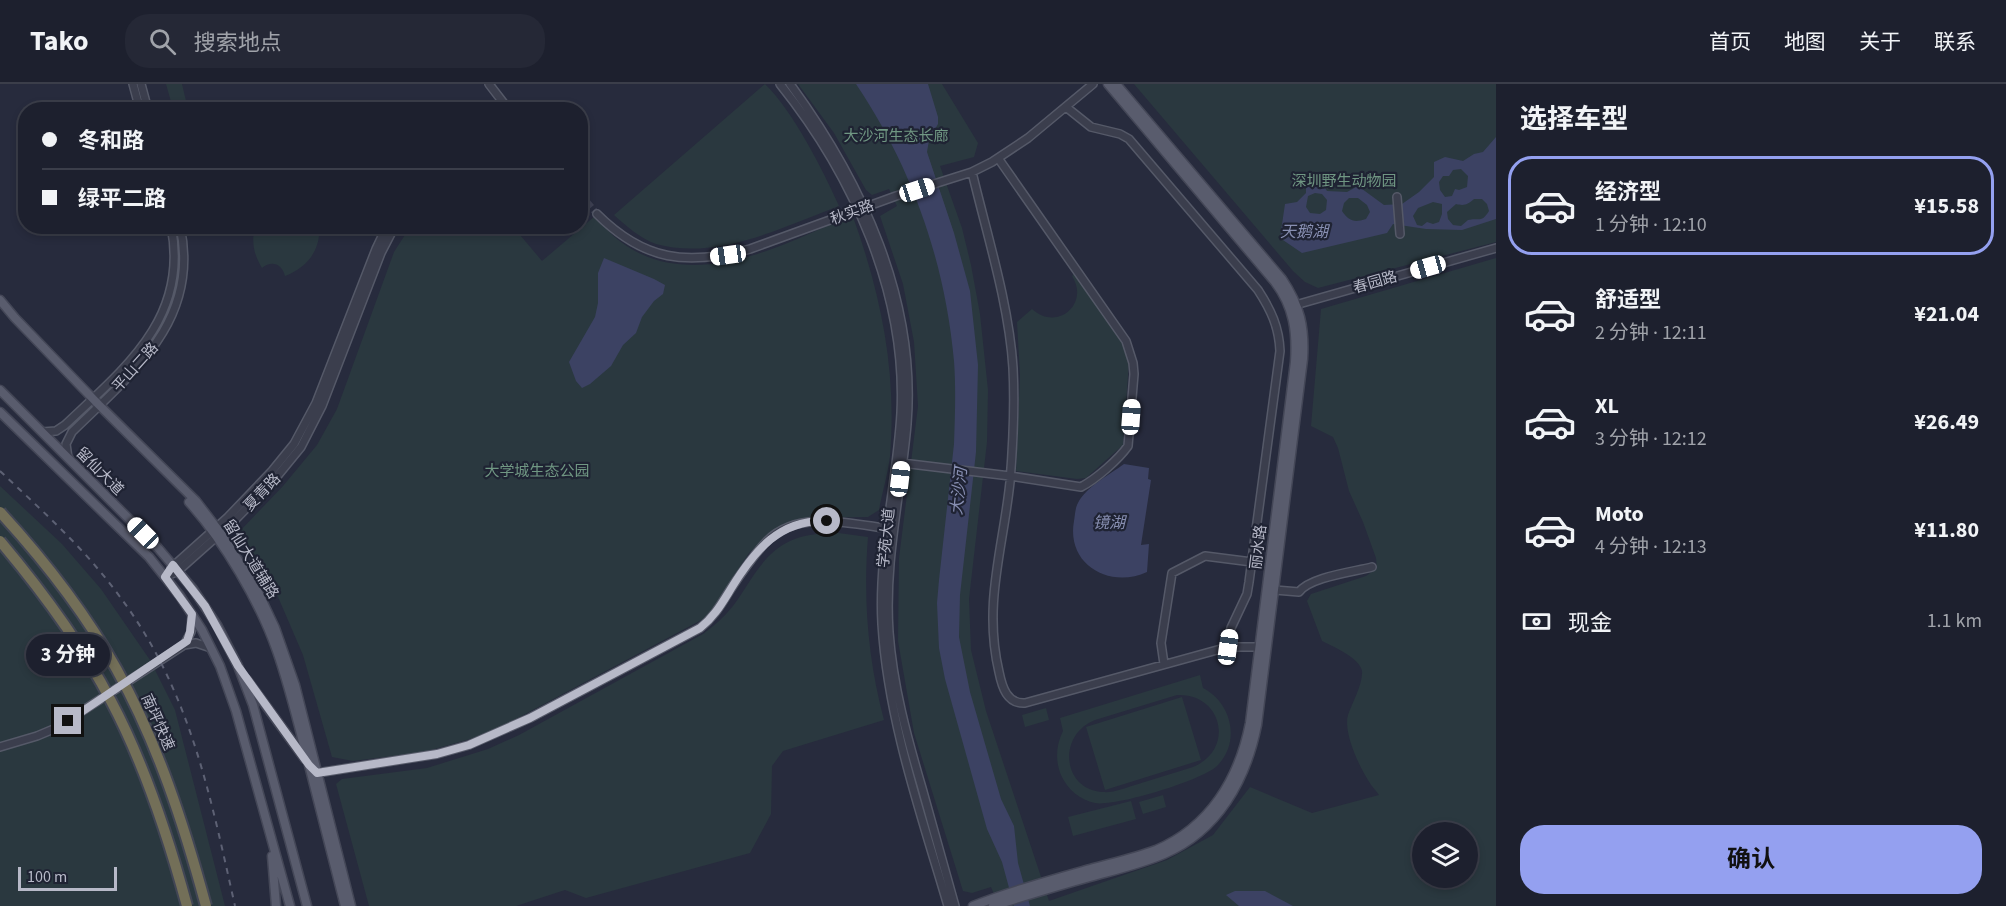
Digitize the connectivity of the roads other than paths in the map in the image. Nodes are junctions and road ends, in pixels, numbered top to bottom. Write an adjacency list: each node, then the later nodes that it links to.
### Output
1 (133, 84): 9 (street)
2 (141, 84): 10 (street)
3 (489, 84): 11 (street)
4 (780, 84): 16 (street, 学苑大道)
5 (790, 84): 16 (street, 学苑大道)
6 (1093, 84): 12 (street, 秋实路)
7 (1108, 84): 25 (main road, 丽水路)
8 (1116, 84): 25 (main road, 丽水路)
9 (138, 102)
10 (146, 102)
11 (503, 102)
12 (1066, 107): 13 (street, 秋实路); 38 (street)
13 (998, 158): 14 (street, 秋实路); 33 (street)
14 (972, 172): 16 (street, 秋实路); 33 (street)
15 (1397, 197): 22 (street)
16 (862, 209): 17 (street, 秋实路); 32 (street, 学苑大道); 35 (street, 学苑大道)
17 (597, 214)
18 (172, 234): 28 (street, 平山二路)
19 (181, 234): 28 (street, 平山二路)
20 (383, 234): 36 (street, 夏青路)
21 (391, 234): 36 (street, 夏青路)
22 (1400, 234)
23 (1496, 248): 25 (street, 春园路)
24 (0, 300): 28 (main road, 留仙大道辅路)
25 (1293, 305): 42 (main road, 丽水路); 46 (main road, 丽水路)
26 (0, 309): 28 (main road, 留仙大道辅路)
27 (0, 390): 30 (main road, 留仙大道)
28 (94, 404): 30 (street, 平山二路); 31 (street, 平山二路); 36 (main road, 留仙大道辅路)
29 (0, 412): 41 (main road, 留仙大道)
30 (42, 432): 31 (main road, 留仙大道)
31 (68, 458): 40 (main road, 留仙大道)
32 (902, 463): 33 (street); 35 (street, 学苑大道)
33 (1010, 476): 48 (street)
34 (0, 512): 57 (highway, 南坪快速, bridge)
35 (890, 529): 52 (street); 63 (street, 学苑大道); 64 (street, 学苑大道)
36 (216, 532): 40 (street, 夏青路); 51 (main road, 留仙大道辅路); 52 (main road, 留仙大道辅路)
37 (0, 541): 56 (highway, bridge)
38 (1252, 562): 45 (street); 48 (street)
39 (1372, 567): 42 (street)
40 (175, 568): 41 (street, 夏青路); 49 (main road, 留仙大道)
41 (165, 577): 43 (main road, 留仙大道)
42 (1275, 590): 54 (main road, 丽水路)
43 (192, 614): 44 (street); 47 (main road, 留仙大道)
44 (184, 645): 47 (street); 50 (street)
45 (1228, 647): 46 (street); 48 (street)
46 (1260, 647): 54 (main road, 丽水路)
47 (211, 648): 53 (main road, 留仙大道)
48 (1164, 664)
49 (238, 666): 51 (main road); 60 (main road, 留仙大道)
50 (0, 747)
51 (309, 765): 52 (main road); 61 (main road, 留仙大道辅路)
52 (317, 773): 62 (main road, 留仙大道辅路)
53 (267, 820): 58 (main road); 59 (main road, 留仙大道)
54 (1044, 886): 55 (main road, 丽水路); 65 (main road, 丽水路)
55 (976, 905)
56 (187, 906)
57 (206, 906)
58 (276, 906)
59 (290, 906)
60 (307, 906)
61 (345, 906)
62 (351, 906)
63 (948, 906)
64 (955, 906)
65 (993, 906)

